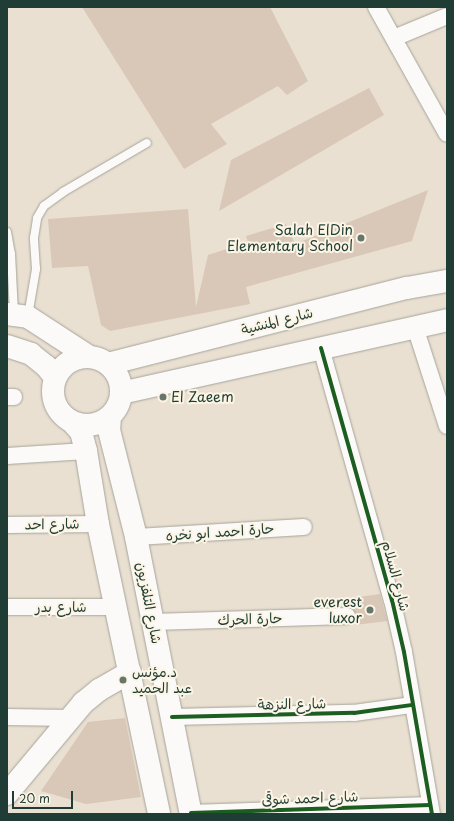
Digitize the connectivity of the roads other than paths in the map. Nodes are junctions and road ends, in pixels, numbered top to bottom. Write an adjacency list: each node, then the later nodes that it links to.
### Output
1 (376, 7): 3 (street)
2 (447, 16): 3 (street)
3 (394, 38): 4 (street)
4 (440, 104): 5 (street)
5 (447, 134)
6 (146, 143): 9 (lane)
7 (7, 232): 9 (lane)
8 (442, 279): 15 (main road, شارع المنشية)
9 (16, 315): 14 (main road)
10 (447, 320): 11 (main road)
11 (415, 327): 13 (main road); 20 (street)
12 (7, 346): 16 (main road)
13 (322, 348): 17 (main road); 32 (street, شارع السلام)
14 (88, 356): 15 (main road); 16 (main road)
15 (108, 364): 17 (main road)
16 (55, 377): 19 (main road)
17 (122, 393): 18 (main road)
18 (110, 416): 19 (main road); 26 (main road, شارع التلفزيون)
19 (72, 423): 21 (main road)
20 (447, 426)
21 (86, 451): 22 (street); 23 (main road)
22 (7, 456)
23 (98, 524): 24 (street, شارع احد); 28 (main road)
24 (7, 525)
25 (304, 527): 26 (street, حارة احمد ابو نخره)
26 (136, 537): 30 (main road, شارع التلفزيون)
27 (7, 607): 28 (street, شارع بدر)
28 (116, 607): 31 (main road)
29 (348, 616): 30 (street, حارة الحرك)
30 (153, 622): 33 (main road, شارع التلفزيون)
31 (130, 672): 35 (main road); 38 (main road)
32 (412, 705): 33 (street, شارع النزهة); 37 (street, شارع السلام)
33 (172, 717): 39 (main road, شارع التلفزيون)
34 (7, 718): 35 (street)
35 (69, 718): 36 (main road)
36 (7, 794)
37 (431, 810): 39 (street, شارع احمد شوقى)
38 (159, 814)
39 (191, 814)

